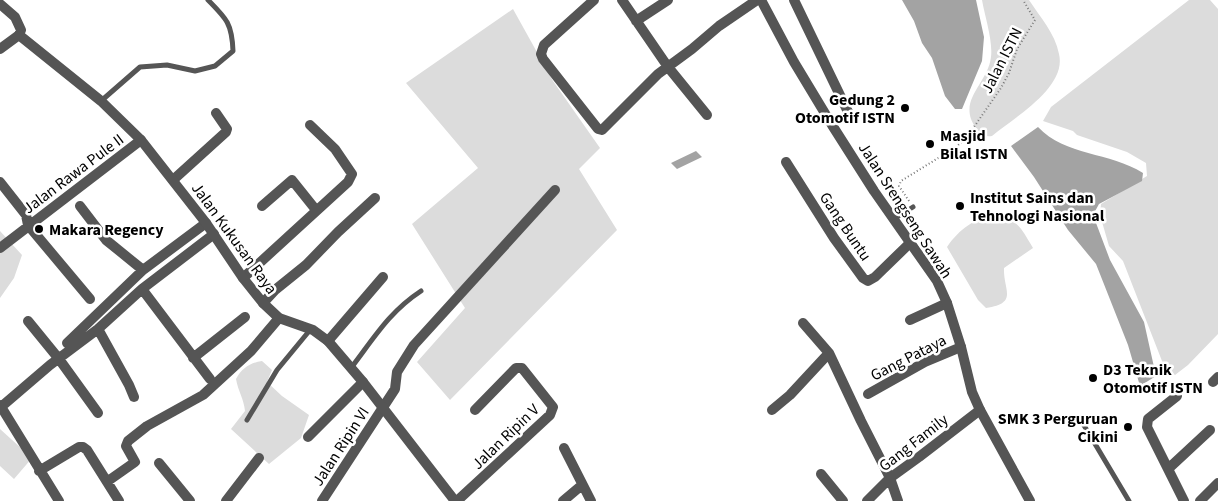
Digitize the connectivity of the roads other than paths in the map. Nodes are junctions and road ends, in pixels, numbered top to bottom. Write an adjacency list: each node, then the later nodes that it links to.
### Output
1 (208, 0): 13 (lane)
2 (594, 0): 12 (street)
3 (622, 0): 9 (street)
4 (668, 0): 9 (street)
5 (757, 0): 12 (street)
6 (761, 0): 28 (street, Jalan Srengseng Sawah)
7 (794, 0): 16 (street)
8 (0, 4): 10 (street)
9 (636, 21): 12 (street)
10 (19, 35): 11 (street); 13 (street, Jalan Kukusan Raya)
11 (0, 49)
12 (668, 66): 15 (street)
13 (101, 101): 18 (street, Jalan Kukusan Raya)
14 (216, 112): 20 (street)
15 (707, 115)
16 (850, 116)
17 (310, 125): 27 (street)
18 (141, 140): 20 (street, Jalan Kukusan Raya); 30 (street, Jalan Rawa Pule II)
19 (786, 162): 32 (street, Gang Buntu)
20 (173, 180): 29 (street, Jalan Kukusan Raya)
21 (0, 182): 30 (street)
22 (555, 190): 62 (street, Jalan Ripin VI)
23 (375, 198): 40 (street)
24 (80, 206): 34 (street)
25 (262, 206): 27 (street)
26 (913, 207): 28 (lane)
27 (316, 210): 36 (street)
28 (894, 219): 32 (street, Jalan Srengseng Sawah)
29 (206, 223): 31 (street, Jalan Kukusan Raya); 34 (street)
30 (28, 226): 33 (street, Jalan Rawa Pule II); 39 (street)
31 (214, 234): 36 (street, Jalan Kukusan Raya); 37 (street)
32 (911, 242): 41 (street, Jalan Srengseng Sawah)
33 (0, 248)
34 (143, 270): 50 (street)
35 (383, 277): 49 (street)
36 (243, 278): 40 (street, Jalan Kukusan Raya)
37 (142, 289): 47 (street); 53 (street)
38 (421, 292): 55 (lane)
39 (90, 299)
40 (263, 303): 43 (street, Jalan Kukusan Raya)
41 (947, 303): 44 (street); 51 (street, Jalan Srengseng Sawah)
42 (245, 317): 53 (street)
43 (279, 318): 48 (street, Jalan Kukusan Raya); 78 (street)
44 (910, 320)
45 (28, 321): 54 (street)
46 (803, 323): 52 (street)
47 (98, 328): 54 (street); 60 (street)
48 (311, 329): 49 (street, Jalan Kukusan Raya); 67 (lane)
49 (328, 341): 55 (street, Jalan Kukusan Raya)
50 (67, 343)
51 (961, 347): 58 (street, Gang Pataya); 65 (street, Jalan Srengseng Sawah)
52 (829, 353): 64 (street); 77 (street)
53 (193, 358): 56 (street)
54 (59, 360): 61 (street); 66 (street)
55 (351, 368): 57 (street, Jalan Kukusan Raya)
56 (210, 379)
57 (364, 382): 62 (street, Jalan Kukusan Raya); 70 (street)
58 (868, 394)
59 (1177, 396): 74 (street)
60 (134, 398)
61 (1, 406): 75 (street)
62 (383, 407): 85 (street, Jalan Ripin VI); 86 (street, Jalan Kukusan Raya)
63 (475, 410): 86 (street, Jalan Ripin V)
64 (772, 410)
65 (980, 410): 77 (street, Gang Family); 92 (street, Jalan Srengseng Sawah)
66 (98, 414)
67 (247, 420)
68 (1082, 422): 93 (lane)
69 (1210, 430): 74 (street)
70 (308, 438)
71 (564, 448): 80 (street)
72 (259, 458): 84 (street)
73 (159, 463): 83 (street)
74 (1168, 469): 94 (street)
75 (39, 471): 78 (street); 81 (street)
76 (821, 474): 89 (street)
77 (890, 478): 90 (street, Gang Family); 91 (street)
78 (108, 481): 82 (street)
79 (1218, 483): 95 (street)
80 (582, 485): 87 (street); 88 (street)
81 (59, 501)
82 (119, 501)
83 (190, 501)
84 (227, 501)
85 (322, 501)
86 (456, 501)
87 (563, 501)
88 (591, 501)
89 (843, 501)
90 (867, 501)
91 (898, 501)
92 (1030, 501)
93 (1129, 501)
94 (1184, 501)
95 (1200, 501)

